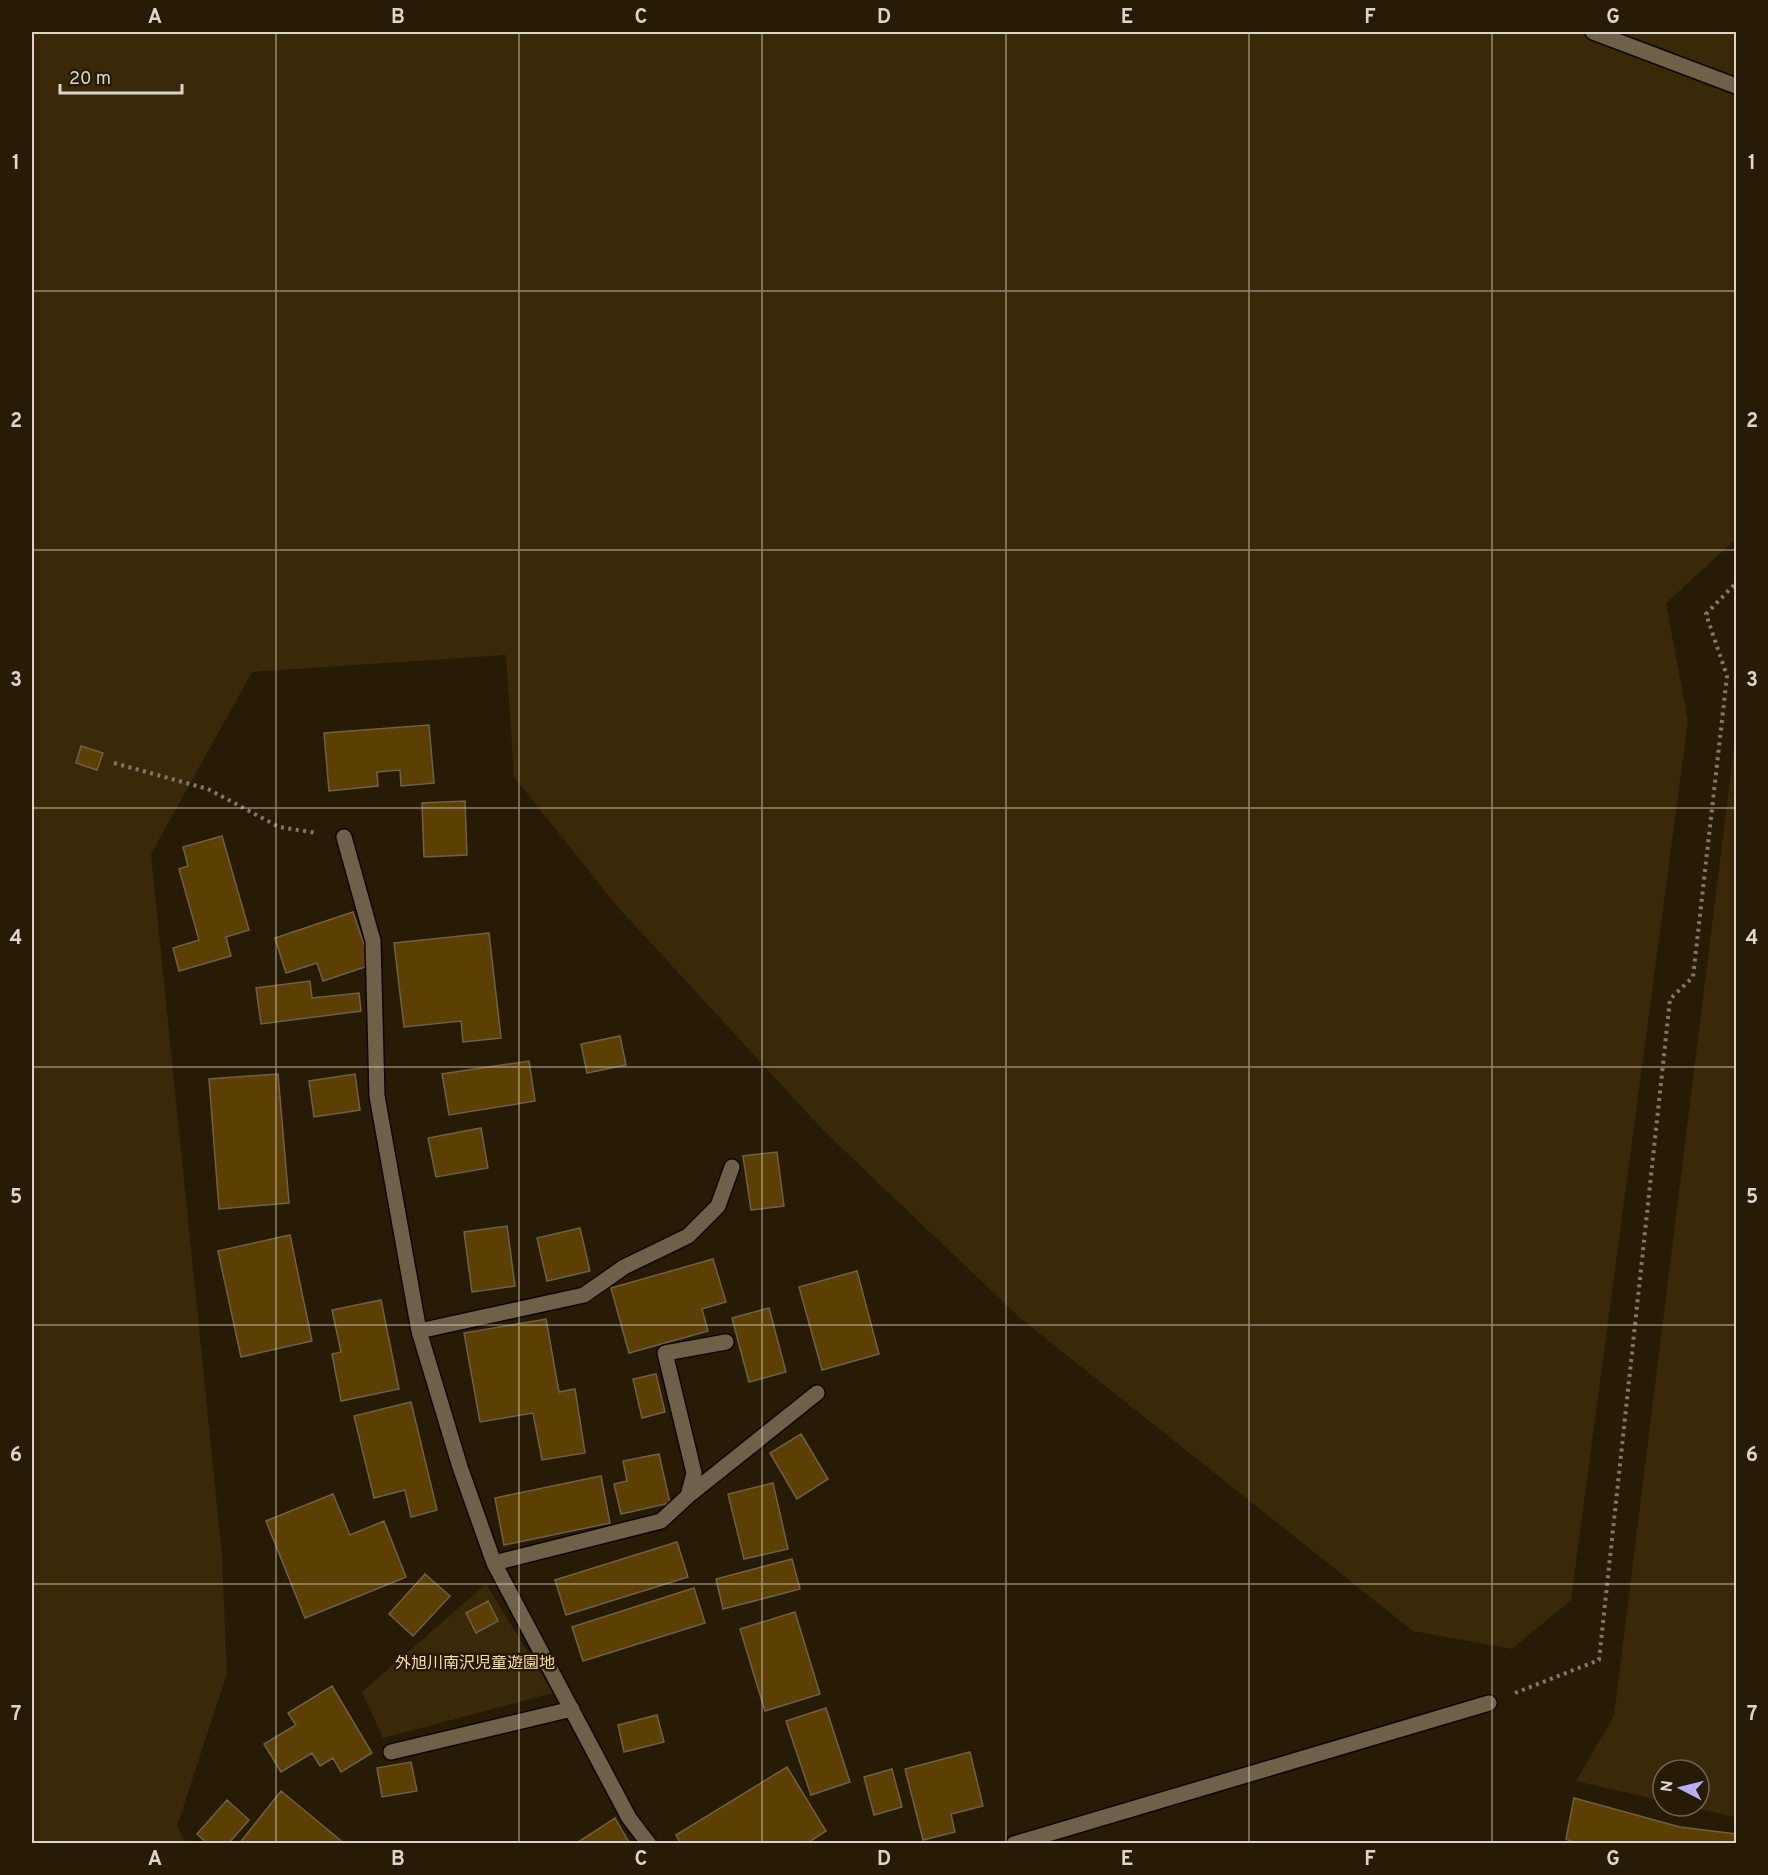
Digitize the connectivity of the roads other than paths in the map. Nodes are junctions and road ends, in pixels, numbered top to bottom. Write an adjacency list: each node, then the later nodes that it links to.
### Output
1 (1593, 32): 2 (street)
2 (1737, 86)
3 (344, 837): 5 (street)
4 (732, 1167): 5 (street)
5 (419, 1331): 9 (street)
6 (726, 1342): 8 (street)
7 (817, 1393): 8 (street)
8 (688, 1496): 9 (street)
9 (494, 1563): 11 (street)
10 (1489, 1703): 14 (street)
11 (572, 1709): 12 (street); 13 (street)
12 (391, 1752)
13 (649, 1844)
14 (1014, 1844)

